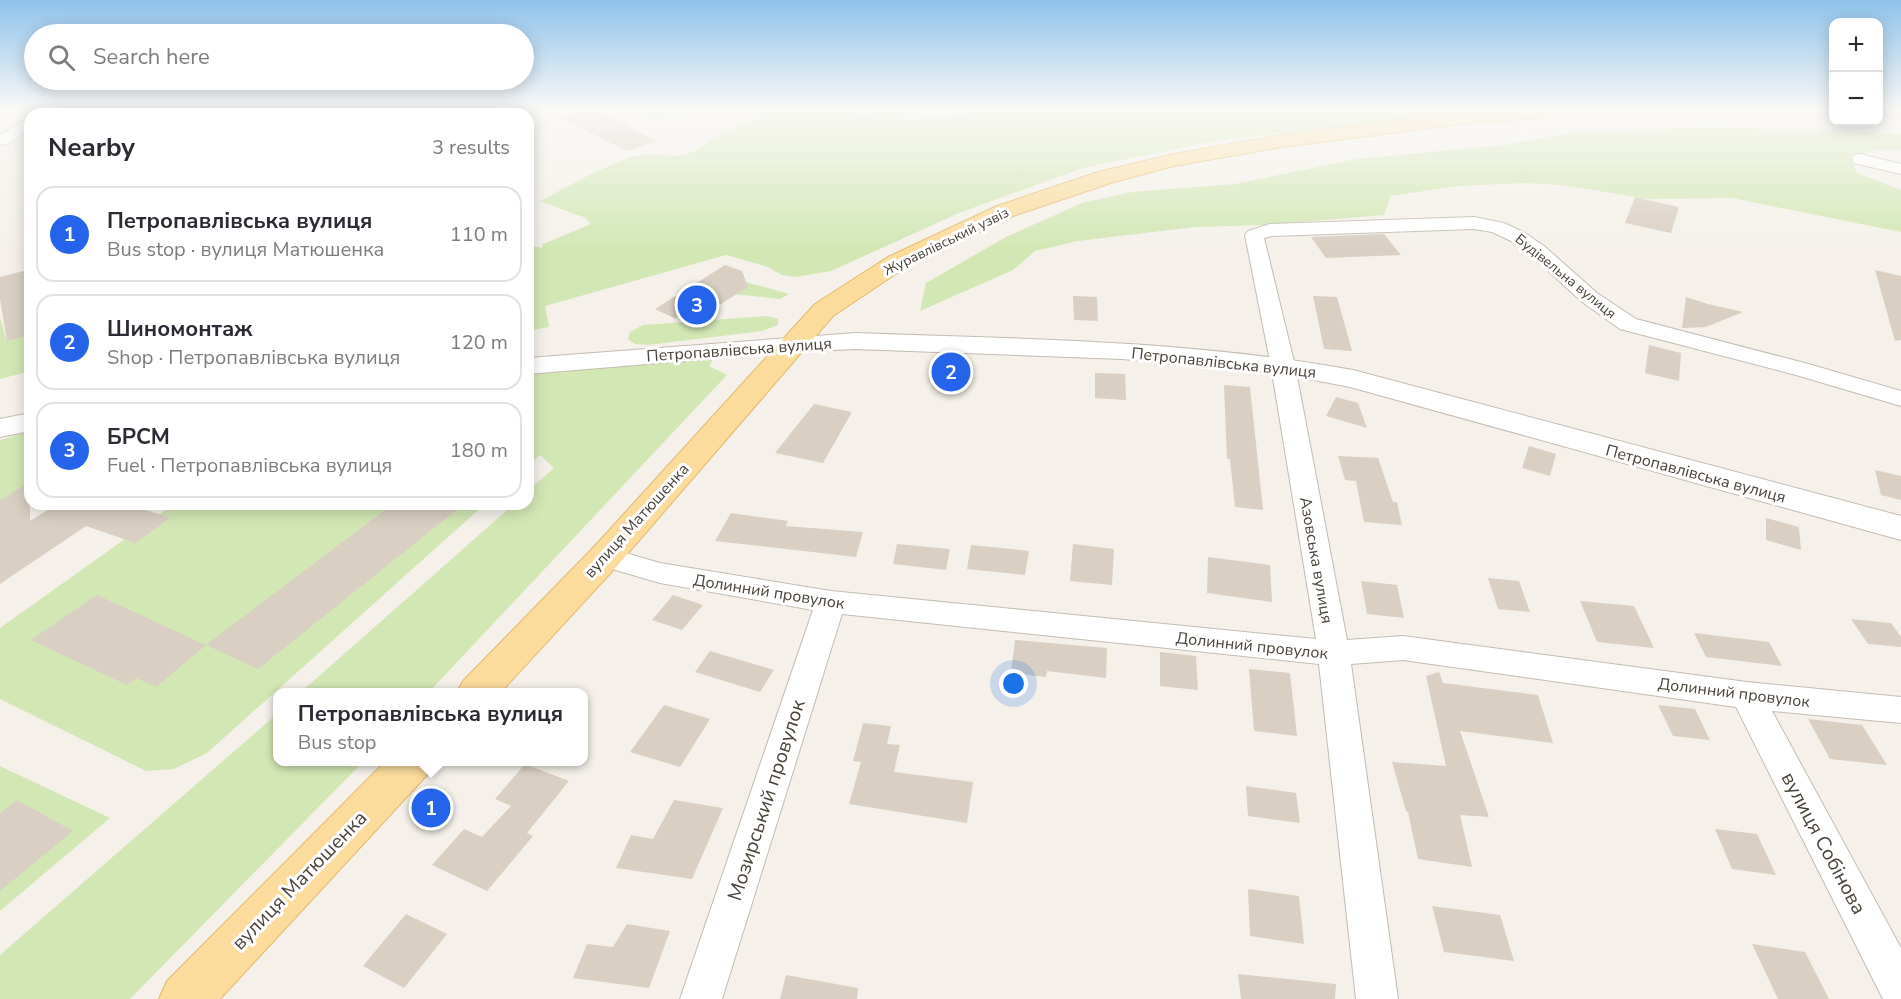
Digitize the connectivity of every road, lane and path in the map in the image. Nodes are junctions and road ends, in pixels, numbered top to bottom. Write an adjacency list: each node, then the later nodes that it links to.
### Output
1 (1202, 155): 5 (main road, Журавлівський узвіз)
2 (1860, 159): 3 (street)
3 (1901, 169)
4 (1259, 232): 7 (street, Азовська вулиця); 8 (street, Будівельна вулиця)
5 (792, 344): 6 (street, Петропавлівська вулиця); 7 (street, Петропавлівська вулиця); 12 (main road, вулиця Матюшенка)
6 (534, 366)
7 (1283, 366): 11 (street, Петропавлівська вулиця); 14 (street, Азовська вулиця)
8 (1901, 399)
9 (24, 423): 10 (street)
10 (0, 428)
11 (1901, 528)
12 (605, 557): 13 (street, Долинний провулок); 15 (main road, вулиця Матюшенка)
13 (831, 602): 14 (street, Долинний провулок); 21 (street, Мозирський провулок)
14 (1334, 653): 16 (street, Долинний провулок); 22 (street, Азовська вулиця)
15 (482, 688)
16 (1747, 695): 17 (street, Долинний провулок); 19 (street, вулиця Собінова)
17 (1901, 710)
18 (408, 766): 20 (main road, вулиця Матюшенка)
19 (1901, 990)
20 (185, 999)
21 (701, 999)
22 (1377, 999)

